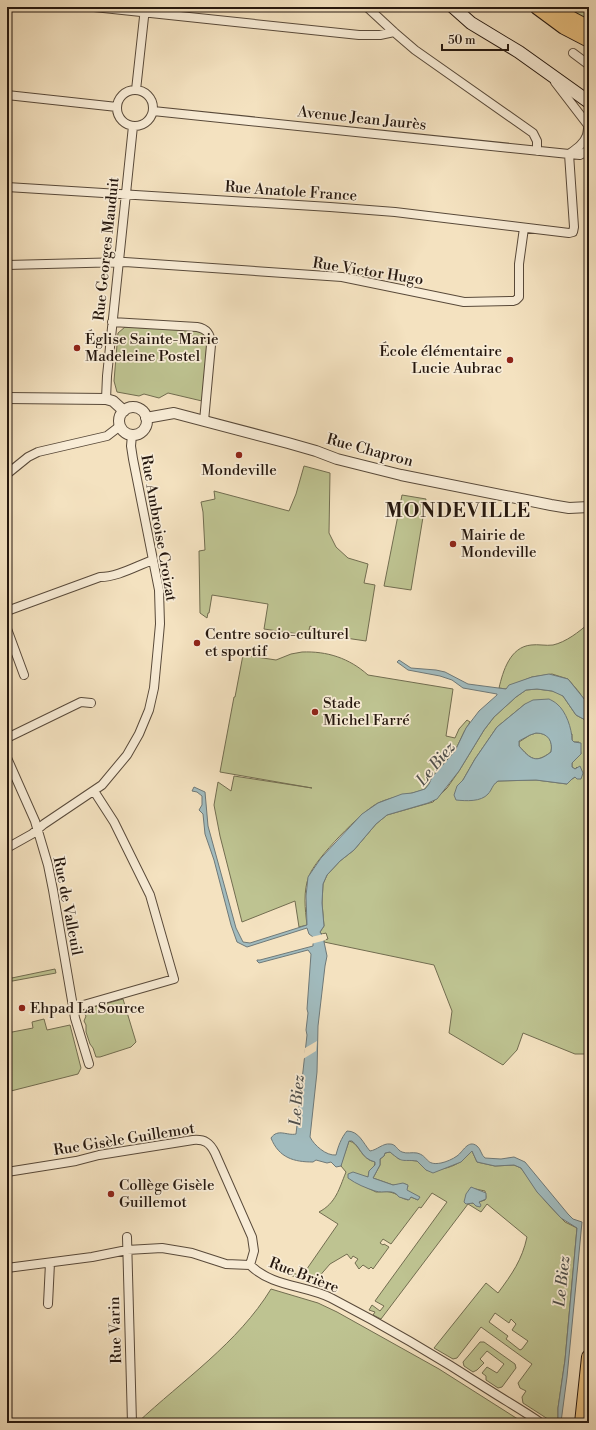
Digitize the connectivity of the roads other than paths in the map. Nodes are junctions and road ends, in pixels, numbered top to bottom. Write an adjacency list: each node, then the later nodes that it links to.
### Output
1 (94, 7): 6 (street)
2 (367, 7): 8 (street)
3 (453, 7): 12 (main road)
4 (538, 7): 9 (highway)
5 (556, 7): 7 (highway)
6 (145, 10): 8 (street); 13 (street)
7 (589, 28)
8 (394, 32): 21 (street)
9 (589, 40)
10 (573, 53): 11 (street)
11 (589, 65)
12 (550, 75): 15 (main road); 18 (street)
13 (136, 90): 16 (street); 17 (street)
14 (7, 95): 16 (street)
15 (589, 102)
16 (117, 107): 19 (street)
17 (153, 111): 19 (street); 21 (street, Avenue Jean Jaurès)
18 (589, 124): 22 (street)
19 (133, 126): 24 (street, Rue Georges Mauduit)
20 (589, 150): 22 (street, Avenue Jean Jaurès)
21 (537, 151): 22 (street, Avenue Jean Jaurès)
22 (569, 154): 25 (street, Rue Anatole France)
23 (7, 187): 24 (street, Rue Anatole France)
24 (126, 195): 25 (street, Rue Anatole France); 26 (street, Rue Georges Mauduit)
25 (524, 228): 26 (street, Rue Victor Hugo)
26 (119, 262): 27 (street); 28 (street, Rue Georges Mauduit)
27 (7, 265)
28 (112, 322): 30 (street, Rue Georges Mauduit); 33 (street)
29 (7, 398): 30 (street)
30 (106, 399): 31 (street)
31 (124, 411): 32 (street); 34 (street)
32 (146, 418): 33 (street, Rue Chapron); 35 (street)
33 (204, 421): 37 (street, Rue Chapron)
34 (120, 426): 35 (street); 36 (street)
35 (132, 435): 38 (street, Rue Ambroise Croizat)
36 (7, 474)
37 (589, 508)
38 (153, 560): 39 (street); 45 (street, Rue Ambroise Croizat)
39 (7, 611)
40 (7, 629): 41 (street)
41 (24, 675)
42 (91, 703): 43 (street)
43 (7, 738)
44 (7, 758): 46 (street, Rue de Valleuil)
45 (94, 791): 46 (street, Rue Ambroise Croizat); 48 (street)
46 (37, 829): 47 (street, Rue Ambroise Croizat); 48 (street, Rue de Valleuil)
47 (7, 848)
48 (73, 1008): 49 (street, Rue de Valleuil)
49 (89, 1064)
50 (7, 1172): 54 (street, Rue Gisèle Guillemot)
51 (127, 1237): 52 (street, Rue Varin)
52 (127, 1250): 53 (street, Rue Brière); 54 (street, Rue Brière); 58 (street, Rue Varin)
53 (50, 1262): 55 (street, Rue Brière); 56 (street)
54 (250, 1265): 59 (street, Rue Brière)
55 (7, 1268)
56 (48, 1304)
57 (589, 1357): 60 (highway)
58 (132, 1423)
59 (540, 1423)
60 (582, 1423)

